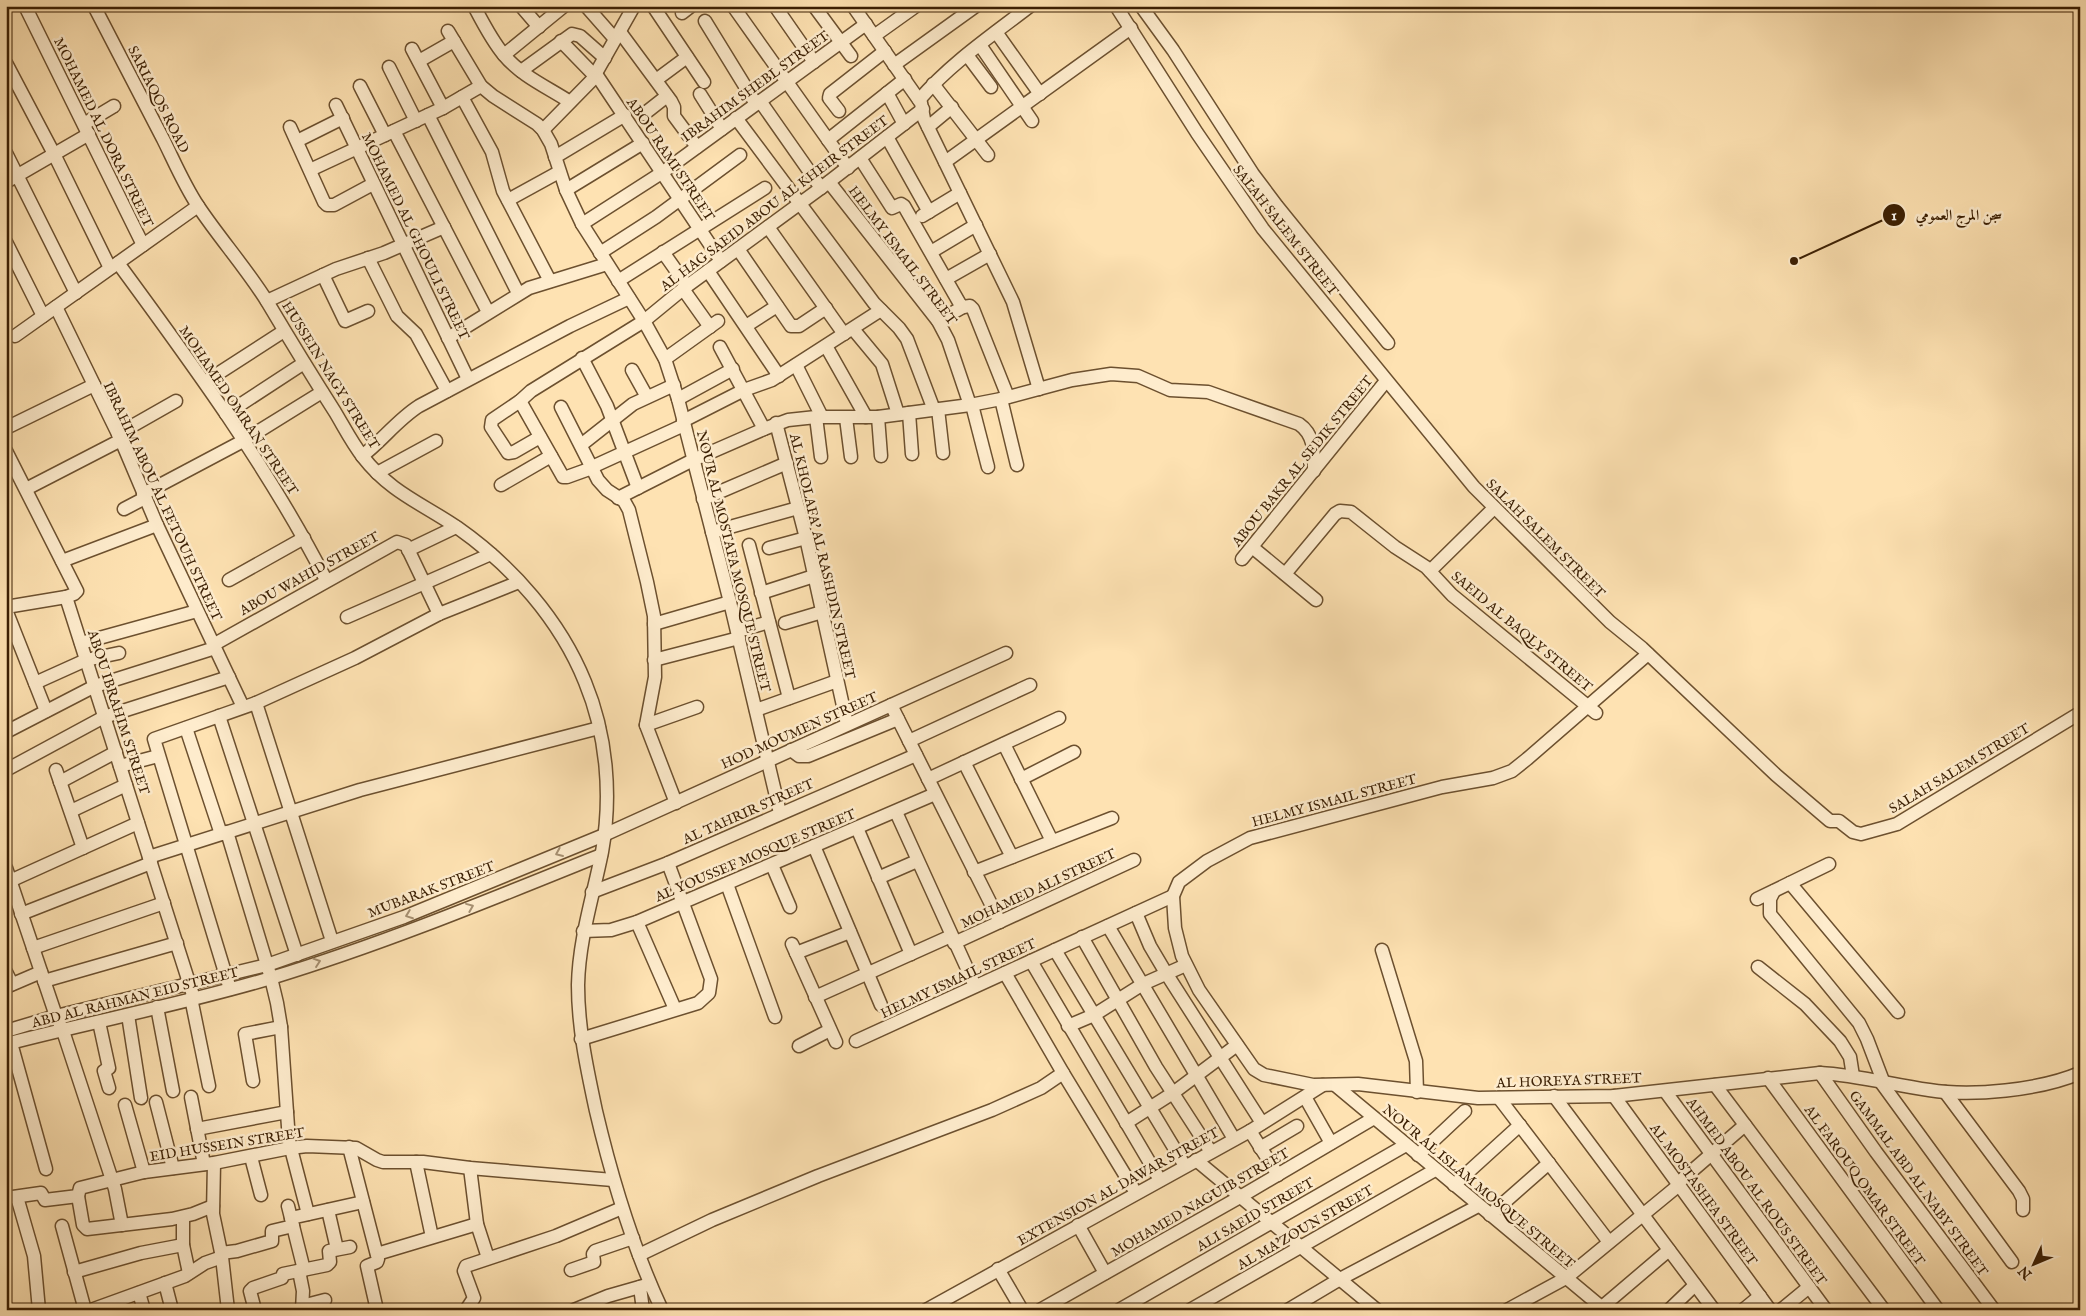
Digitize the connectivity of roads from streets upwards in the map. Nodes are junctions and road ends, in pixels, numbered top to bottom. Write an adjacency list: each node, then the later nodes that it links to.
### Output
1 (26, 6): 72 (street, MOHAMED AL DORA STREET)
2 (94, 6): 104 (street, SARIAQOS ROAD)
3 (474, 6): 31 (street)
4 (521, 6): 20 (street)
5 (564, 6): 20 (street)
6 (586, 6): 23 (street)
7 (634, 6): 23 (street)
8 (653, 6): 32 (street)
9 (733, 6): 44 (street)
10 (775, 6): 36 (street)
11 (814, 6): 26 (street)
12 (853, 6): 19 (street)
13 (916, 6): 24 (street)
14 (1030, 6): 22 (street, AL HAG SAEID ABOU AL KHEIR STREET)
15 (1116, 6): 21 (street, SALAH SALEM STREET)
16 (1141, 6): 149 (street)
17 (968, 9): 38 (street)
18 (705, 21): 54 (street, HELMY ISMAIL STREET)
19 (866, 24): 24 (street); 26 (street, IBRAHIM SHEBL STREET)
20 (539, 27): 31 (street)
21 (1130, 28): 50 (street); 160 (street, SALAH SALEM STREET)
22 (996, 32): 27 (street, AL HAG SAEID ABOU AL KHEIR STREET); 50 (street)
23 (617, 36): 34 (street); 43 (street)
24 (874, 36): 29 (street)
25 (561, 41): 34 (street); 40 (street); 41 (street, ABOU RAMI STREET)
26 (841, 42): 33 (street); 36 (street, IBRAHIM SHEBL STREET)
27 (980, 45): 30 (street, AL HAG SAEID ABOU AL KHEIR STREET); 60 (street)
28 (412, 49): 35 (street)
29 (885, 51): 38 (street); 61 (street)
30 (966, 55): 45 (street, AL HAG SAEID ABOU AL KHEIR STREET); 48 (street)
31 (504, 56): 40 (street)
32 (687, 56): 43 (street); 73 (street)
33 (851, 56)
34 (605, 58): 41 (street)
35 (419, 61): 47 (street); 59 (street)
36 (814, 62): 44 (street, IBRAHIM SHEBL STREET)
37 (6, 63): 84 (street, MOHAMED OMRAN STREET)
38 (894, 64): 42 (street)
39 (388, 67): 67 (street)
40 (521, 71): 53 (street)
41 (595, 75): 53 (street); 64 (street, ABOU RAMI STREET)
42 (905, 79): 49 (street); 56 (street)
43 (656, 80): 51 (street)
44 (787, 82): 54 (street, IBRAHIM SHEBL STREET); 77 (street)
45 (933, 84): 56 (street, AL HAG SAEID ABOU AL KHEIR STREET); 58 (street)
46 (360, 86): 75 (street)
47 (480, 86): 52 (street); 74 (street)
48 (991, 87)
49 (887, 94): 69 (street); 77 (street)
50 (1040, 94): 60 (street)
51 (668, 96): 62 (street); 81 (street)
52 (462, 97): 59 (street); 102 (street)
53 (570, 102): 74 (street)
54 (758, 103): 66 (street, IBRAHIM SHEBL STREET); 97 (street, HELMY ISMAIL STREET)
55 (336, 105): 65 (street, MOHAMED AL GHOULI STREET)
56 (921, 105): 69 (street, AL HAG SAEID ABOU AL KHEIR STREET); 71 (street)
57 (114, 106): 72 (street)
58 (952, 107): 71 (street); 78 (street)
59 (443, 108): 63 (street)
60 (1022, 108): 68 (street); 78 (street)
61 (839, 112)
62 (644, 114)
63 (428, 115): 67 (street); 131 (street)
64 (625, 115): 80 (street, ABOU RAMI STREET); 87 (street)
65 (343, 118): 79 (street); 82 (street, MOHAMED AL GHOULI STREET)
66 (736, 118): 73 (street, IBRAHIM SHEBL STREET); 103 (street)
67 (416, 121): 75 (street)
68 (1032, 121)
69 (904, 124): 76 (street, AL HAG SAEID ABOU AL KHEIR STREET)
70 (290, 127): 79 (street)
71 (928, 127): 89 (street)
72 (87, 129): 84 (street); 113 (street, MOHAMED AL DORA STREET)
73 (722, 129): 81 (street, IBRAHIM SHEBL STREET)
74 (544, 130): 87 (street, NOUR AL MOSTAFA MOSQUE STREET)
75 (389, 133): 82 (street); 109 (street)
76 (887, 137): 88 (street, AL HAG SAEID ABOU AL KHEIR STREET); 105 (street)
77 (828, 140): 90 (street)
78 (978, 140): 86 (street); 89 (street)
79 (297, 141): 91 (street)
80 (643, 143): 93 (street, ABOU RAMI STREET); 99 (street)
81 (697, 147): 93 (street, IBRAHIM SHEBL STREET)
82 (357, 148): 91 (street); 96 (street, MOHAMED AL GHOULI STREET)
83 (6, 152): 94 (street)
84 (54, 154): 94 (street); 123 (street, MOHAMED OMRAN STREET)
85 (740, 155): 101 (street)
86 (988, 155)
87 (555, 157): 92 (street, NOUR AL MOSTAFA MOSQUE STREET)
88 (860, 158): 90 (street, AL HAG SAEID ABOU AL KHEIR STREET); 106 (street)
89 (945, 162): 100 (street)
90 (848, 168): 97 (street, AL HAG SAEID ABOU AL KHEIR STREET)
91 (310, 170): 96 (street)
92 (560, 172): 99 (street, NOUR AL MOSTAFA MOSQUE STREET); 102 (street)
93 (663, 172): 101 (street, ABOU RAMI STREET); 107 (street, IBRAHIM SHEBL STREET)
94 (18, 176): 95 (street); 130 (street)
95 (6, 182)
96 (373, 184): 114 (street, MOHAMED AL GHOULI STREET)
97 (825, 185): 103 (street, AL HAG SAEID ABOU AL KHEIR STREET); 143 (street, HELMY ISMAIL STREET)
98 (765, 188): 111 (street)
99 (566, 190): 107 (street, NOUR AL MOSTAFA MOSQUE STREET)
100 (960, 193): 105 (street); 108 (street)
101 (680, 199): 111 (street, ABOU RAMI STREET); 118 (street)
102 (508, 200): 127 (street)
103 (799, 204): 110 (street, AL HAG SAEID ABOU AL KHEIR STREET); 138 (street)
104 (198, 206): 113 (street); 133 (street, HUSSEIN NAGY STREET)
105 (929, 212): 106 (street)
106 (913, 221): 117 (street)
107 (582, 224): 118 (street, NOUR AL MOSTAFA MOSQUE STREET)
108 (976, 225): 117 (street); 119 (street)
109 (444, 227): 114 (street); 140 (street)
110 (768, 227): 115 (street, AL HAG SAEID ABOU AL KHEIR STREET); 137 (street)
111 (700, 229): 116 (street); 121 (street, ABOU RAMI STREET)
112 (6, 242): 141 (street)
113 (143, 245): 123 (street)
114 (403, 245): 120 (street); 148 (street, MOHAMED AL GHOULI STREET)
115 (738, 249): 121 (street, AL HAG SAEID ABOU AL KHEIR STREET); 134 (street)
116 (663, 252): 128 (street); 129 (street)
117 (931, 252): 126 (street)
118 (600, 253): 122 (street, NOUR AL MOSTAFA MOSQUE STREET)
119 (990, 254): 126 (street); 164 (street)
120 (368, 258): 125 (street); 166 (street)
121 (722, 261): 124 (street, AL HAG SAEID ABOU AL KHEIR STREET)
122 (607, 264): 127 (street); 128 (street, NOUR AL MOSTAFA MOSQUE STREET)
123 (114, 266): 130 (street); 161 (street, MOHAMED OMRAN STREET)
124 (708, 271): 129 (street, AL HAG SAEID ABOU AL KHEIR STREET); 144 (street)
125 (323, 275): 133 (street); 139 (street)
126 (946, 279): 136 (street)
127 (550, 281): 131 (street)
128 (618, 281): 132 (street, NOUR AL MOSTAFA MOSQUE STREET)
129 (685, 287): 142 (street, AL HAG SAEID ABOU AL KHEIR STREET); 153 (street)
130 (76, 293): 135 (street)
131 (518, 293): 140 (street)
132 (629, 298): 142 (street, NOUR AL MOSTAFA MOSQUE STREET); 159 (street)
133 (267, 301): 145 (street, HUSSEIN NAGY STREET)
134 (777, 306): 137 (street); 144 (street)
135 (56, 307): 141 (street); 162 (street, IBRAHIM ABOU AL FETOUH STREET)
136 (963, 307): 143 (street); 169 (street)
137 (826, 308): 146 (street)
138 (881, 310): 146 (street); 175 (street)
139 (368, 312)
140 (488, 312): 148 (street)
141 (43, 316): 147 (street)
142 (644, 321): 152 (street, AL HAG SAEID ABOU AL KHEIR STREET); 153 (street, NOUR AL MOSTAFA MOSQUE STREET)
143 (938, 321): 173 (street, HELMY ISMAIL STREET)
144 (746, 326): 158 (street)
145 (284, 331): 154 (street, HUSSEIN NAGY STREET); 161 (street)
146 (849, 331): 150 (street); 177 (street)
147 (15, 336)
148 (448, 338): 159 (street, MOHAMED AL GHOULI STREET)
149 (1388, 343)
150 (826, 346): 155 (street); 179 (street)
151 (720, 347): 156 (street)
152 (582, 358): 172 (street, AL HAG SAEID ABOU AL KHEIR STREET); 181 (street)
153 (665, 359): 163 (street, NOUR AL MOSTAFA MOSQUE STREET)
154 (304, 363): 167 (street, HUSSEIN NAGY STREET); 176 (street)
155 (796, 365): 158 (street); 178 (street)
156 (733, 369): 165 (street); 170 (street)
157 (632, 370): 168 (street)
158 (779, 376): 165 (street)
159 (468, 380): 166 (street)
160 (1386, 381): 205 (street, ABOU BAKR AL SEDIK STREET); 214 (street, SALAH SALEM STREET)
161 (205, 382): 176 (street, MOHAMED OMRAN STREET)
162 (94, 385): 184 (street); 186 (street, IBRAHIM ABOU AL FETOUH STREET)
163 (674, 385): 168 (street); 170 (street, NOUR AL MOSTAFA MOSQUE STREET)
164 (1039, 389): 169 (street); 205 (street)
165 (744, 390): 182 (street); 185 (street)
166 (447, 391): 195 (street)
167 (322, 392): 188 (street); 195 (street, HUSSEIN NAGY STREET)
168 (647, 397): 181 (street)
169 (1005, 398): 173 (street); 202 (street)
170 (678, 399): 182 (street, NOUR AL MOSTAFA MOSQUE STREET)
171 (176, 401): 186 (street)
172 (520, 401): 187 (street); 187 (street, AL HAG SAEID ABOU AL KHEIR STREET)
173 (971, 405): 175 (street); 204 (street, HELMY ISMAIL STREET)
174 (561, 407): 190 (street)
175 (936, 410): 177 (street); 193 (street)
176 (226, 414): 188 (street, MOHAMED OMRAN STREET)
177 (904, 414): 179 (street); 194 (street)
178 (819, 417): 180 (street); 183 (street); 198 (street)
179 (872, 417): 180 (street); 197 (street)
180 (846, 418): 199 (street)
181 (613, 420): 190 (street); 192 (street)
182 (683, 423): 192 (street); 200 (street, NOUR AL MOSTAFA MOSQUE STREET)
183 (776, 423): 185 (street); 201 (street, AL KHOLAFA' AL RASHDIN STREET)
184 (6, 428)
185 (764, 429): 200 (street)
186 (119, 437): 209 (street); 210 (street, IBRAHIM ABOU AL FETOUH STREET)
187 (540, 437): 196 (street)
188 (243, 440): 210 (street); 219 (street, MOHAMED OMRAN STREET)
189 (436, 440): 206 (street)
190 (581, 445): 203 (street)
191 (6, 451): 209 (street)
192 (625, 452): 203 (street); 208 (street)
193 (943, 453)
194 (912, 454)
195 (362, 456): 206 (street, HUSSEIN NAGY STREET)
196 (550, 456): 203 (street); 207 (street)
197 (881, 456)
198 (821, 457)
199 (851, 458)
200 (693, 460): 208 (street); 212 (street, NOUR AL MOSTAFA MOSQUE STREET)
201 (786, 463): 212 (street); 213 (street, AL KHOLAFA' AL RASHDIN STREET)
202 (1017, 465)
203 (592, 467): 211 (street)
204 (988, 467)
205 (1314, 471): 222 (street, ABOU BAKR AL SEDIK STREET)
206 (376, 472): 217 (street, HUSSEIN NAGY STREET)
207 (501, 485)
208 (638, 488): 211 (street)
209 (26, 489): 227 (street)
210 (144, 496): 215 (street); 216 (street, IBRAHIM ABOU AL FETOUH STREET)
211 (618, 498): 246 (street)
212 (703, 499): 218 (street, NOUR AL MOSTAFA MOSQUE STREET)
213 (798, 508): 218 (street); 220 (street, AL KHOLAFA' AL RASHDIN STREET)
214 (1494, 508): 228 (street, SAEID AL BAQLY STREET); 252 (street, SALAH SALEM STREET)
215 (124, 509)
216 (157, 525): 227 (street); 240 (street, IBRAHIM ABOU AL FETOUH STREET)
217 (456, 527): 224 (street); 225 (street, HUSSEIN NAGY STREET)
218 (712, 532): 238 (street, NOUR AL MOSTAFA MOSQUE STREET)
219 (304, 538): 231 (street); 232 (street, MOHAMED OMRAN STREET)
220 (806, 538): 223 (street); 230 (street, AL KHOLAFA' AL RASHDIN STREET)
221 (749, 546): 235 (street)
222 (1252, 547): 226 (street, ABOU BAKR AL SEDIK STREET); 229 (street)
223 (769, 548)
224 (408, 550): 232 (street, ABOU WAHID STREET); 234 (street)
225 (491, 554): 233 (street, HUSSEIN NAGY STREET); 234 (street)
226 (1242, 560)
227 (62, 561): 236 (street)
228 (1430, 571): 229 (street, SAEID AL BAQLY STREET); 265 (street, SAEID AL BAQLY STREET)
229 (1286, 574): 237 (street)
230 (814, 576): 235 (street); 241 (street, AL KHOLAFA' AL RASHDIN STREET)
231 (229, 580)
232 (326, 580): 249 (street, ABOU WAHID STREET)
233 (519, 582): 242 (street); 276 (street, HUSSEIN NAGY STREET)
234 (424, 583): 242 (street); 243 (street)
235 (761, 593): 244 (street)
236 (66, 597): 239 (street); 248 (street, ABOU IBRAHIM STREET)
237 (1316, 600)
238 (730, 602): 246 (street); 247 (street, NOUR AL MOSTAFA MOSQUE STREET)
239 (6, 609): 257 (street)
240 (197, 610): 248 (street); 249 (street, IBRAHIM ABOU AL FETOUH STREET)
241 (822, 612): 245 (street); 256 (street, AL KHOLAFA' AL RASHDIN STREET)
242 (440, 614): 261 (street)
243 (347, 617)
244 (769, 622): 247 (street); 260 (street)
245 (785, 623)
246 (654, 624): 254 (street)
247 (738, 635): 254 (street); 266 (street, NOUR AL MOSTAFA MOSQUE STREET)
248 (81, 643): 253 (street, ABOU IBRAHIM STREET)
249 (214, 647): 255 (street, IBRAHIM ABOU AL FETOUH STREET); 259 (street, ABOU WAHID STREET)
250 (119, 653): 253 (street)
251 (1006, 653): 262 (street, HOD MOUMEN STREET)
252 (1648, 654): 265 (street, HELMY ISMAIL STREET); 268 (street, SALAH SALEM STREET)
253 (86, 660): 257 (street); 259 (street, ABOU IBRAHIM STREET)
254 (654, 660): 274 (street)
255 (229, 676): 263 (street, IBRAHIM ABOU AL FETOUH STREET); 270 (street)
256 (838, 681): 260 (street); 273 (street, AL KHOLAFA' AL RASHDIN STREET)
257 (35, 682): 267 (street)
258 (1030, 685): 278 (street)
259 (95, 686): 267 (street, ABOU WAHID STREET); 270 (street, ABOU IBRAHIM STREET)
260 (789, 698): 266 (street)
261 (256, 702): 263 (street); 297 (street)
262 (891, 705): 271 (street); 273 (street, HOD MOUMEN STREET)
263 (243, 707): 269 (street)
264 (697, 707): 274 (street)
265 (1592, 709): 326 (street, HELMY ISMAIL STREET)
266 (756, 710): 285 (street, NOUR AL MOSTAFA MOSQUE STREET)
267 (46, 712): 277 (street, ABOU WAHID STREET)
268 (2080, 713)
269 (219, 716): 275 (street); 302 (street)
270 (104, 717): 281 (street, ABOU IBRAHIM STREET); 288 (street)
271 (898, 718): 278 (street); 280 (street)
272 (1059, 718): 279 (street)
273 (847, 724): 280 (street, HOD MOUMEN STREET)
274 (646, 725): 295 (street)
275 (186, 728): 284 (street); 304 (street)
276 (599, 728): 297 (street); 305 (street, HUSSEIN NAGY STREET)
277 (6, 732)
278 (909, 741): 283 (street)
279 (1004, 744): 286 (street); 291 (street)
280 (792, 750): 285 (street, HOD MOUMEN STREET)
281 (116, 752): 287 (street, ABOU IBRAHIM STREET); 292 (street)
282 (1074, 752): 291 (street)
283 (916, 755): 290 (street); 299 (street, AL TAHRIR STREET)
284 (158, 756): 287 (street); 307 (street)
285 (767, 761): 295 (street, HOD MOUMEN STREET); 299 (street, NOUR AL MOSTAFA MOSQUE STREET)
286 (964, 762): 290 (street); 311 (street)
287 (120, 766): 293 (street, ABOU IBRAHIM STREET)
288 (6, 770)
289 (56, 770): 292 (street)
290 (928, 779): 294 (street)
291 (1021, 779): 306 (street)
292 (60, 782): 296 (street)
293 (126, 785): 296 (street); 301 (street, ABOU IBRAHIM STREET)
294 (935, 794): 298 (street, AL YOUSSEF MOSQUE STREET); 319 (street)
295 (676, 803): 305 (street, HOD MOUMEN STREET)
296 (71, 811): 309 (street)
297 (292, 812): 302 (street); 343 (street)
298 (896, 812): 303 (street, AL YOUSSEF MOSQUE STREET); 314 (street)
299 (780, 813): 315 (street, AL TAHRIR STREET)
300 (1112, 818): 306 (street)
301 (138, 823): 309 (street); 312 (street, ABOU IBRAHIM STREET)
302 (255, 823): 304 (street); 349 (street)
303 (857, 828): 308 (street, AL YOUSSEF MOSQUE STREET); 320 (street)
304 (224, 833): 307 (street); 351 (street)
305 (604, 835): 310 (street, HUSSEIN NAGY STREET); 331 (street, MUBARAK STREET, one-way to 331)
306 (1052, 841): 311 (street)
307 (185, 846): 312 (street); 358 (street)
308 (814, 846): 317 (street, AL YOUSSEF MOSQUE STREET); 340 (street)
309 (83, 848): 321 (street)
310 (601, 855): 325 (street, HUSSEIN NAGY STREET); 335 (street, one-way to 310)
311 (1012, 857): 319 (street)
312 (150, 860): 329 (street, ABOU IBRAHIM STREET); 334 (street)
313 (1134, 860): 337 (street, MOHAMED ALI STREET)
314 (917, 861): 320 (street); 342 (street)
315 (668, 863): 325 (street, AL TAHRIR STREET); 330 (street)
316 (1829, 864): 322 (street)
317 (772, 865): 323 (street, AL YOUSSEF MOSQUE STREET); 332 (street)
318 (6, 868): 321 (street)
319 (974, 872): 337 (street)
320 (878, 878): 348 (street)
321 (10, 881): 327 (street)
322 (1790, 883): 324 (street); 372 (street)
323 (727, 884): 330 (street, AL YOUSSEF MOSQUE STREET); 376 (street)
324 (1774, 890): 328 (street); 394 (street)
325 (592, 892): 339 (street, HUSSEIN NAGY STREET)
326 (1173, 896): 333 (street, HELMY ISMAIL STREET); 352 (street, AL HOREYA STREET)
327 (11, 897): 334 (street)
328 (1757, 899)
329 (164, 903): 344 (street, ABOU IBRAHIM STREET); 345 (street)
330 (683, 903): 336 (street, AL YOUSSEF MOSQUE STREET); 371 (street)
331 (434, 905): 335 (street); 343 (street, MUBARAK STREET, one-way to 343)
332 (790, 907)
333 (1136, 913): 338 (street, HELMY ISMAIL STREET); 357 (street)
334 (22, 914): 345 (street)
335 (439, 920): 360 (street, one-way to 335)
336 (637, 922): 339 (street, AL YOUSSEF MOSQUE STREET); 371 (street)
337 (1000, 922): 342 (street, MOHAMED ALI STREET)
338 (1108, 926): 341 (street, HELMY ISMAIL STREET); 361 (street)
339 (583, 931): 382 (street, HUSSEIN NAGY STREET)
340 (850, 932): 355 (street); 366 (street)
341 (1082, 937): 346 (street, HELMY ISMAIL STREET); 368 (street)
342 (953, 939): 348 (street, MOHAMED ALI STREET); 364 (street)
343 (332, 941): 349 (street, MUBARAK STREET)
344 (176, 943): 359 (street); 362 (street, ABOU IBRAHIM STREET)
345 (33, 948): 359 (street)
346 (1055, 950): 350 (street, HELMY ISMAIL STREET); 374 (street)
347 (1382, 950): 401 (street)
348 (911, 954): 355 (street, MOHAMED ALI STREET)
349 (297, 955): 351 (street, MUBARAK STREET)
350 (1030, 961): 356 (street, HELMY ISMAIL STREET); 378 (street)
351 (267, 965): 358 (street, ABD AL RAHMAN EID STREET); 360 (street)
352 (1186, 965): 357 (street); 384 (street, AL HOREYA STREET)
353 (1758, 967): 391 (street)
354 (6, 972): 363 (street)
355 (868, 973): 366 (street, MOHAMED ALI STREET); 369 (street)
356 (1005, 973): 364 (street, HELMY ISMAIL STREET); 387 (street)
357 (1166, 973): 361 (street); 386 (street)
358 (227, 976): 362 (street, ABD AL RAHMAN EID STREET); 365 (street)
359 (42, 977): 363 (street); 375 (street)
360 (271, 978): 365 (street, ABD AL RAHMAN EID STREET); 379 (street)
361 (1143, 984): 368 (street); 390 (street)
362 (190, 985): 367 (street, ABOU IBRAHIM STREET); 375 (street, ABD AL RAHMAN EID STREET)
363 (9, 986)
364 (975, 986): 383 (street, HELMY ISMAIL STREET)
365 (230, 989): 367 (street, ABD AL RAHMAN EID STREET)
366 (815, 997): 385 (street)
367 (193, 998): 370 (street, ABD AL RAHMAN EID STREET); 397 (street, ABOU IBRAHIM STREET)
368 (1119, 1001): 374 (street); 403 (street)
369 (881, 1005)
370 (157, 1007): 373 (street, ABD AL RAHMAN EID STREET); 400 (street)
371 (676, 1010): 382 (street)
372 (1898, 1012)
373 (128, 1015): 377 (street, ABD AL RAHMAN EID STREET); 408 (street)
374 (1094, 1015): 378 (street); 412 (street)
375 (56, 1016): 380 (street); 381 (street, ABD AL RAHMAN EID STREET)
376 (775, 1017)
377 (99, 1022): 380 (street, ABD AL RAHMAN EID STREET); 398 (street)
378 (1068, 1026): 416 (street)
379 (281, 1027): 393 (street); 413 (street)
380 (63, 1031): 381 (street, ABD AL RAHMAN EID STREET); 443 (street)
381 (8, 1039): 439 (street)
382 (581, 1039): 444 (street, HUSSEIN NAGY STREET)
383 (856, 1040)
384 (1237, 1045): 386 (street); 395 (street, AL HOREYA STREET)
385 (799, 1046)
386 (1220, 1058): 390 (street); 417 (street)
387 (1063, 1073): 448 (street); 477 (street)
388 (1820, 1073): 391 (street, AL HOREYA STREET); 392 (street, AL HOREYA STREET); 525 (street, GAMMAL ABD AL NABY STREET)
389 (2080, 1074): 402 (street, AL HOREYA STREET)
390 (1197, 1076): 403 (street); 423 (street)
391 (1853, 1076): 394 (street, AL HOREYA STREET)
392 (1768, 1078): 396 (street, AL HOREYA STREET); 524 (street, AL FAROUQ OMAR STREET)
393 (253, 1081)
394 (1882, 1081): 402 (street, AL HOREYA STREET); 479 (street)
395 (1329, 1085): 401 (street, AL HOREYA STREET); 404 (street, EXTENSION AL DAWAR STREET); 415 (street, NOUR AL ISLAM MOSQUE STREET)
396 (1715, 1085): 399 (street, AL HOREYA STREET); 419 (street)
397 (209, 1086)
398 (109, 1088)
399 (1665, 1090): 406 (street, AL HOREYA STREET); 430 (street, AHMED ABOU AL ROUS STREET)
400 (173, 1091)
401 (1417, 1092): 409 (street, AL HOREYA STREET)
402 (1945, 1092): 458 (street)
403 (1173, 1093): 412 (street); 429 (street)
404 (1305, 1096): 417 (street, EXTENSION AL DAWAR STREET); 424 (street)
405 (1554, 1096): 406 (street, AL HOREYA STREET); 409 (street, AL HOREYA STREET); 461 (street)
406 (1614, 1096): 446 (street, AL MOSTASHFA STREET)
407 (191, 1097): 421 (street)
408 (141, 1098)
409 (1499, 1098): 418 (street)
410 (156, 1102): 437 (street)
411 (126, 1105): 441 (street)
412 (1150, 1109): 416 (street); 435 (street)
413 (287, 1112): 421 (street); 427 (street)
414 (1465, 1112): 431 (street)
415 (1374, 1118): 424 (street, MOHAMED NAGUIB STREET); 425 (street, NOUR AL ISLAM MOSQUE STREET)
416 (1126, 1123): 445 (street)
417 (1262, 1123): 422 (street, EXTENSION AL DAWAR STREET)
418 (1520, 1125): 436 (street); 447 (street)
419 (1745, 1125): 430 (street); 523 (street)
420 (1297, 1126): 428 (street)
421 (197, 1129): 434 (street)
422 (1250, 1130): 423 (street, EXTENSION AL DAWAR STREET); 428 (street)
423 (1234, 1139): 429 (street, EXTENSION AL DAWAR STREET)
424 (1331, 1143): 442 (street, MOHAMED NAGUIB STREET)
425 (1406, 1145): 431 (street, NOUR AL ISLAM MOSQUE STREET); 464 (street, ALI SAEID STREET)
426 (348, 1147): 427 (street, EID HUSSEIN STREET); 433 (street, EID HUSSEIN STREET); 453 (street)
427 (290, 1148): 432 (street, EID HUSSEIN STREET); 459 (street)
428 (1260, 1148): 442 (street)
429 (1211, 1152): 435 (street, EXTENSION AL DAWAR STREET)
430 (1711, 1154): 446 (street); 491 (street, AHMED ABOU AL ROUS STREET)
431 (1418, 1155): 440 (street, NOUR AL ISLAM MOSQUE STREET)
432 (250, 1157): 434 (street, EID HUSSEIN STREET); 449 (street)
433 (416, 1162): 438 (street, EID HUSSEIN STREET); 469 (street)
434 (209, 1163): 437 (street, EID HUSSEIN STREET); 454 (street)
435 (1191, 1163): 445 (street, EXTENSION AL DAWAR STREET); 452 (street)
436 (1549, 1163): 460 (street); 471 (street)
437 (173, 1168): 441 (street, EID HUSSEIN STREET)
438 (470, 1168): 444 (street, EID HUSSEIN STREET); 465 (street)
439 (46, 1169)
440 (1436, 1170): 447 (street, NOUR AL ISLAM MOSQUE STREET); 473 (street, AL MA'ZOUN STREET)
441 (144, 1172): 443 (street, EID HUSSEIN STREET)
442 (1278, 1175): 452 (street, MOHAMED NAGUIB STREET)
443 (111, 1179): 450 (street, EID HUSSEIN STREET); 466 (street)
444 (613, 1180): 456 (street, HUSSEIN NAGY STREET)
445 (1160, 1180): 448 (street, EXTENSION AL DAWAR STREET)
446 (1679, 1184): 461 (street); 493 (street, AL MOSTASHFA STREET)
447 (1454, 1185): 455 (street, NOUR AL ISLAM MOSQUE STREET)
448 (1136, 1193): 467 (street, EXTENSION AL DAWAR STREET)
449 (261, 1195)
450 (78, 1196): 451 (street, EID HUSSEIN STREET); 466 (street)
451 (11, 1197): 497 (street)
452 (1240, 1197): 464 (street); 485 (street, MOHAMED NAGUIB STREET)
453 (363, 1202): 457 (street); 475 (street)
454 (213, 1206): 462 (street); 476 (street)
455 (1478, 1206): 460 (street, NOUR AL ISLAM MOSQUE STREET); 487 (street)
456 (622, 1208): 470 (street, HUSSEIN NAGY STREET); 478 (street)
457 (328, 1210): 459 (street); 481 (street)
458 (2022, 1210)
459 (308, 1214): 463 (street)
460 (1490, 1215): 486 (street, NOUR AL ISLAM MOSQUE STREET)
461 (1642, 1215): 471 (street); 474 (street)
462 (183, 1217): 466 (street); 472 (street)
463 (291, 1217): 476 (street); 481 (street)
464 (1270, 1223): 473 (street); 512 (street, ALI SAEID STREET)
465 (477, 1224): 469 (street); 478 (street)
466 (122, 1225)
467 (1078, 1225): 480 (street, EXTENSION AL DAWAR STREET); 485 (street)
468 (62, 1226): 483 (street)
469 (432, 1237): 475 (street)
470 (633, 1238): 477 (street, HUSSEIN NAGY STREET); 482 (street)
471 (1609, 1242): 486 (street)
472 (183, 1245): 483 (street); 484 (street)
473 (1300, 1247): 487 (street); 513 (street, AL MA'ZOUN STREET)
474 (1669, 1250): 490 (street); 496 (street)
475 (377, 1254): 504 (street)
476 (222, 1255): 484 (street); 502 (street)
477 (639, 1256): 489 (street, HUSSEIN NAGY STREET)
478 (488, 1258): 505 (street)
479 (2012, 1262)
480 (998, 1269): 509 (street, EXTENSION AL DAWAR STREET); 510 (street)
481 (302, 1270): 495 (street); 503 (street)
482 (571, 1270)
483 (74, 1272): 498 (street)
484 (189, 1273): 488 (street)
485 (1105, 1273): 511 (street, MOHAMED NAGUIB STREET)
486 (1566, 1278): 496 (street, NOUR AL ISLAM MOSQUE STREET); 516 (street)
487 (1340, 1279): 514 (street); 515 (street)
488 (165, 1283): 492 (street); 501 (street)
489 (645, 1285): 506 (street); 507 (street); 508 (street, HUSSEIN NAGY STREET)
490 (1695, 1285): 517 (street); 518 (street)
491 (1809, 1287): 521 (street); 522 (street, AHMED ABOU AL ROUS STREET)
492 (139, 1292): 499 (street); 500 (street)
493 (1760, 1296): 519 (street); 520 (street, AL MOSTASHFA STREET)
494 (325, 1300): 495 (street)
495 (302, 1308)
496 (1603, 1308)
497 (39, 1310)
498 (84, 1310)
499 (91, 1310)
500 (144, 1310)
501 (172, 1310)
502 (228, 1310)
503 (255, 1310)
504 (378, 1310)
505 (466, 1310)
506 (574, 1310)
507 (643, 1310)
508 (662, 1310)
509 (926, 1310)
510 (1022, 1310)
511 (1040, 1310)
512 (1119, 1310)
513 (1190, 1310)
514 (1288, 1310)
515 (1377, 1310)
516 (1507, 1310)
517 (1669, 1310)
518 (1714, 1310)
519 (1743, 1310)
520 (1770, 1310)
521 (1781, 1310)
522 (1826, 1310)
523 (1884, 1310)
524 (1938, 1310)
525 (1994, 1310)

